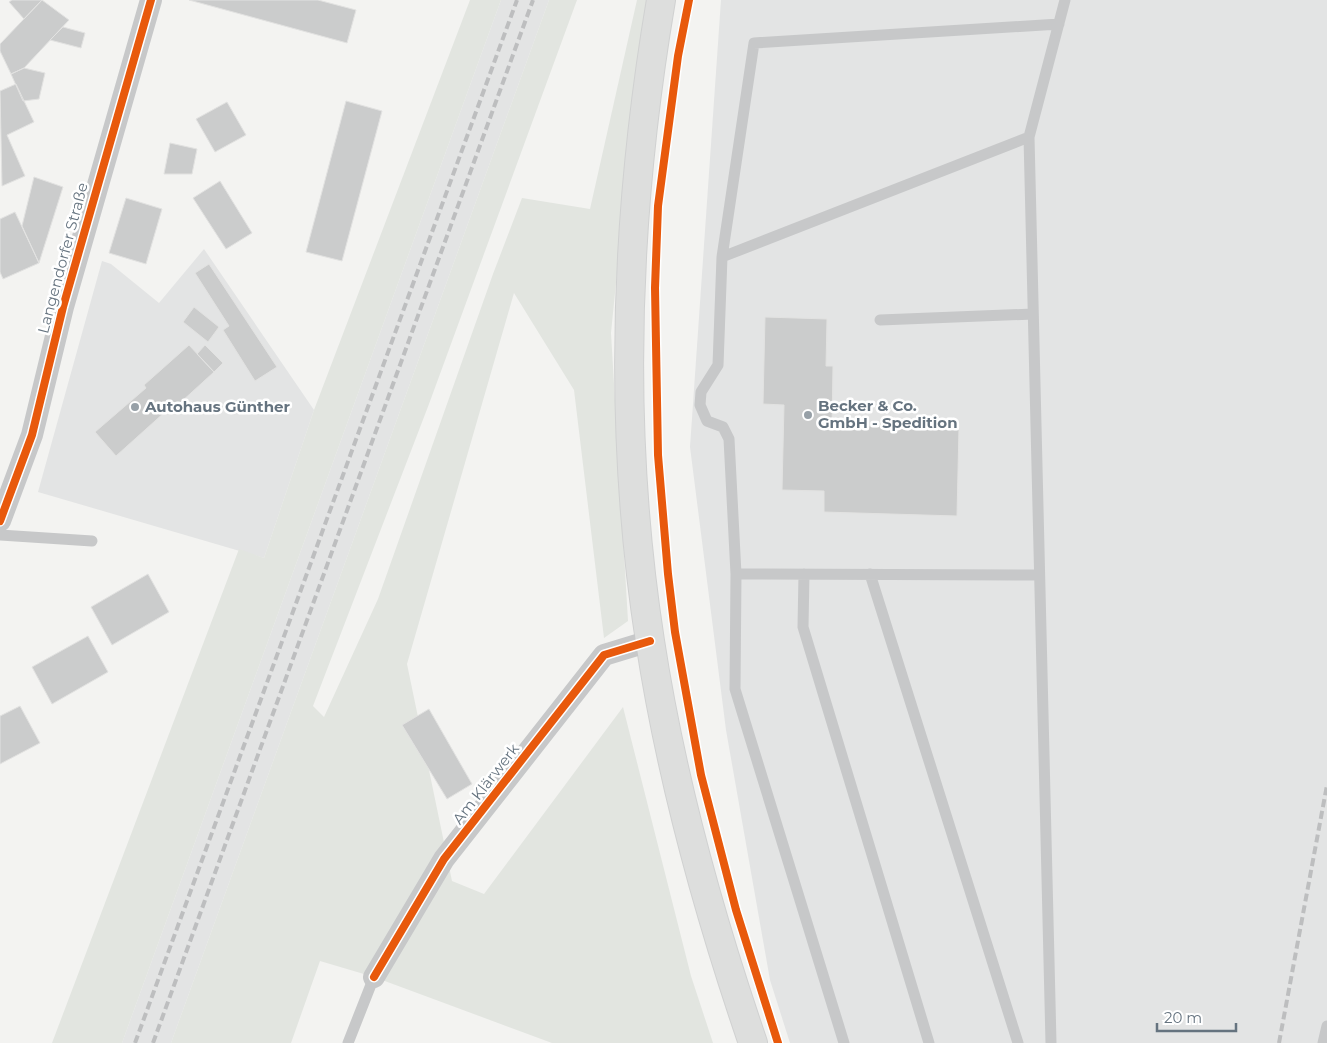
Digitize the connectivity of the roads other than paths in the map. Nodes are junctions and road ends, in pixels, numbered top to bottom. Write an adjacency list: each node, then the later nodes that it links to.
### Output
1 (152, 0): 9 (street, Langendorfer Straße)
2 (660, 0): 16 (main road)
3 (1065, 0): 4 (lane)
4 (1059, 24): 5 (lane); 6 (lane)
5 (1029, 137): 6 (lane); 7 (lane)
6 (722, 257): 12 (lane)
7 (1033, 314): 8 (lane); 15 (lane)
8 (880, 320)
9 (0, 521)
10 (0, 535): 11 (lane)
11 (92, 541)
12 (736, 574): 13 (lane); 21 (lane)
13 (804, 574): 14 (lane); 22 (lane)
14 (870, 574): 15 (lane); 23 (lane)
15 (1040, 575): 24 (lane)
16 (650, 642): 17 (street, Am Klärwerk); 20 (main road)
17 (374, 977): 19 (lane)
18 (1327, 1026): 25 (lane)
19 (348, 1043)
20 (752, 1043)
21 (844, 1043)
22 (929, 1043)
23 (1018, 1043)
24 (1051, 1043)
25 (1323, 1043)

